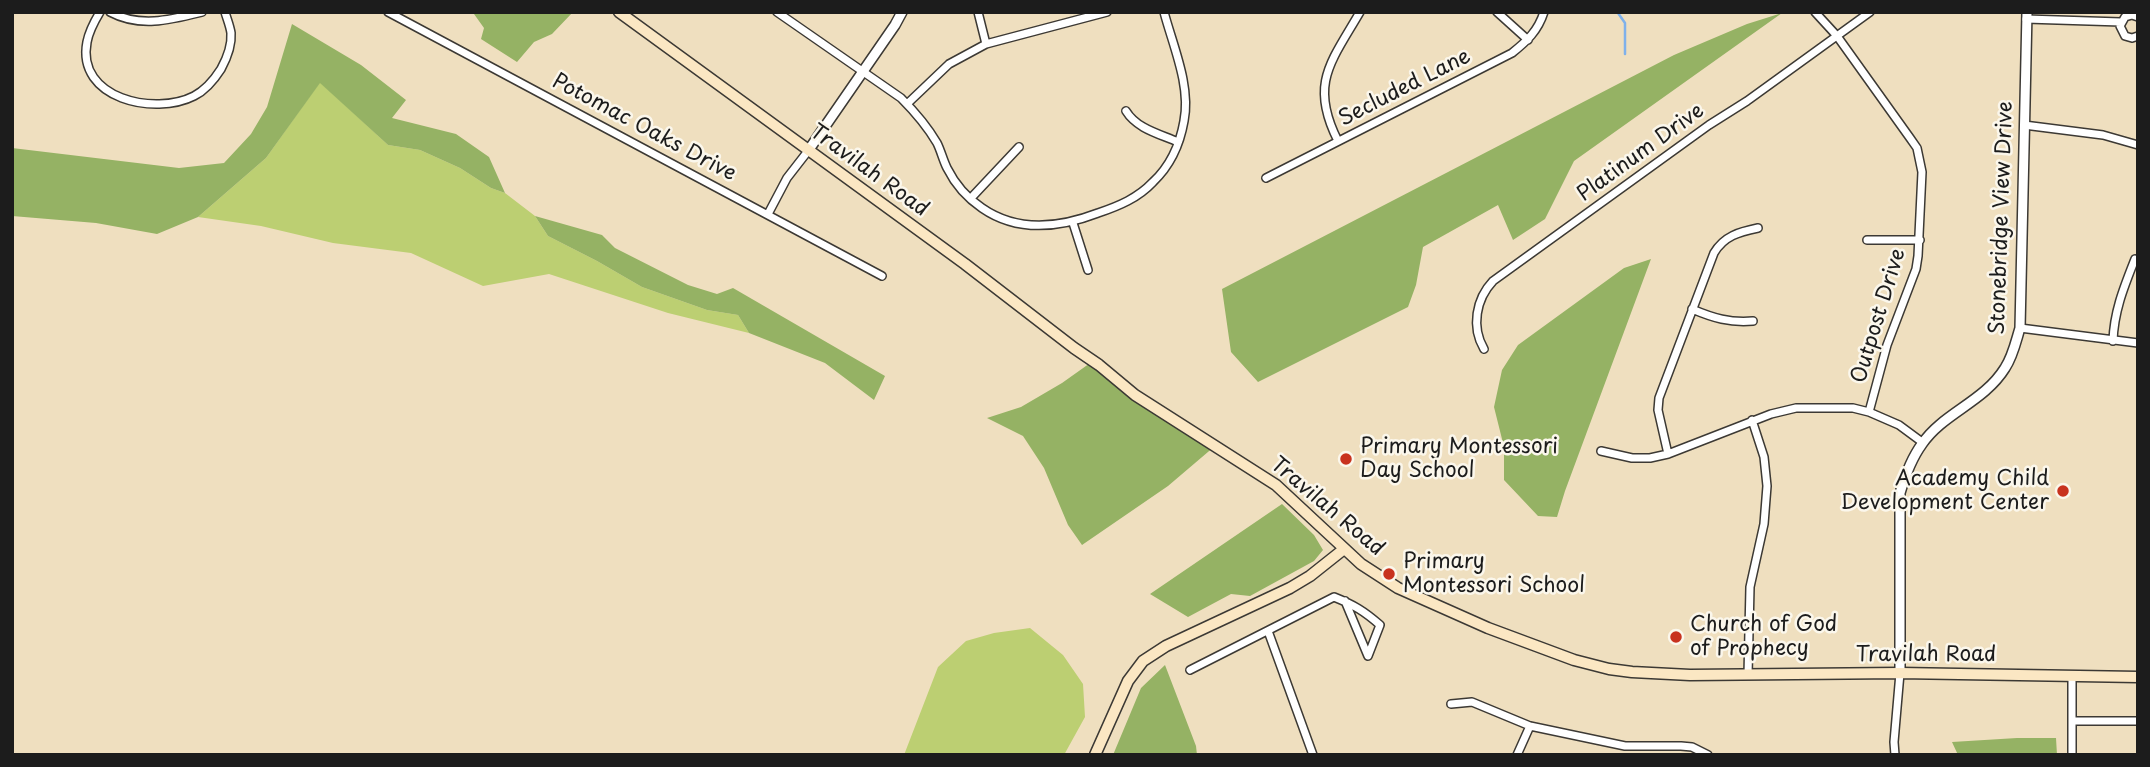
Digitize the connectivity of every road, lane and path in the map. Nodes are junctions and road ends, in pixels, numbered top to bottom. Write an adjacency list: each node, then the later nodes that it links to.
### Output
1 (100, 12): 4 (street)
2 (110, 12): 3 (street)
3 (202, 12)
4 (225, 12)
5 (388, 12): 35 (street, Potomac Oaks Drive)
6 (619, 12): 32 (main road, Travilah Road)
7 (777, 12): 24 (street)
8 (902, 12): 24 (street)
9 (978, 12): 23 (street)
10 (1107, 12): 23 (street)
11 (1164, 12): 29 (street)
12 (1360, 12): 28 (street)
13 (1497, 12): 22 (street)
14 (1544, 12): 22 (street, Secluded Lane)
15 (1815, 12): 20 (street, Outpost Drive)
16 (1870, 12): 20 (street, Platinum Drive)
17 (2027, 15): 19 (street); 27 (street, Stonebridge View Drive)
18 (2138, 18): 19 (street)
19 (2120, 22): 21 (street)
20 (1837, 36): 39 (street, Outpost Drive); 48 (street, Platinum Drive)
21 (2138, 36)
22 (1528, 40): 28 (street, Secluded Lane)
23 (986, 44): 25 (street)
24 (863, 72): 25 (street); 32 (street)
25 (907, 104): 34 (street)
26 (1126, 111): 29 (street)
27 (2024, 125): 30 (street); 45 (street, Stonebridge View Drive)
28 (1338, 141): 33 (street, Secluded Lane)
29 (1178, 142): 36 (street)
30 (2138, 145)
31 (1019, 146): 34 (street)
32 (808, 151): 35 (street); 54 (main road, Travilah Road)
33 (1266, 178)
34 (971, 198): 36 (street)
35 (768, 214): 42 (street, Potomac Oaks Drive)
36 (1073, 223): 41 (street)
37 (1758, 228): 43 (street)
38 (1867, 240): 39 (street)
39 (1920, 240): 49 (street, Outpost Drive)
40 (2135, 259): 46 (street)
41 (1088, 270)
42 (882, 276)
43 (1692, 309): 44 (street); 53 (street)
44 (1753, 321)
45 (2020, 328): 46 (street); 51 (street, Stonebridge View Drive)
46 (2113, 341): 47 (street)
47 (2138, 343)
48 (1484, 349)
49 (1869, 412): 50 (street); 51 (street)
50 (1752, 421): 53 (street); 59 (street)
51 (1922, 442): 58 (street, Stonebridge View Drive)
52 (1601, 451): 53 (street)
53 (1668, 454)
54 (1344, 549): 59 (main road, Travilah Road); 67 (main road)
55 (1345, 601): 55 (street); 56 (street)
56 (1268, 631): 57 (street); 68 (street)
57 (1189, 670)
58 (1900, 673): 59 (main road, Travilah Road); 60 (main road, Travilah Road); 72 (street)
59 (1748, 675)
60 (2072, 676): 61 (main road, Travilah Road); 63 (street)
61 (2138, 677)
62 (1451, 704): 65 (street)
63 (2072, 721): 64 (street); 73 (street)
64 (2138, 721)
65 (1530, 726): 66 (street); 69 (street)
66 (1625, 746): 70 (street); 71 (street)
67 (1096, 755)
68 (1313, 755)
69 (1517, 755)
70 (1623, 755)
71 (1708, 755)
72 (1895, 755)
73 (2072, 755)

